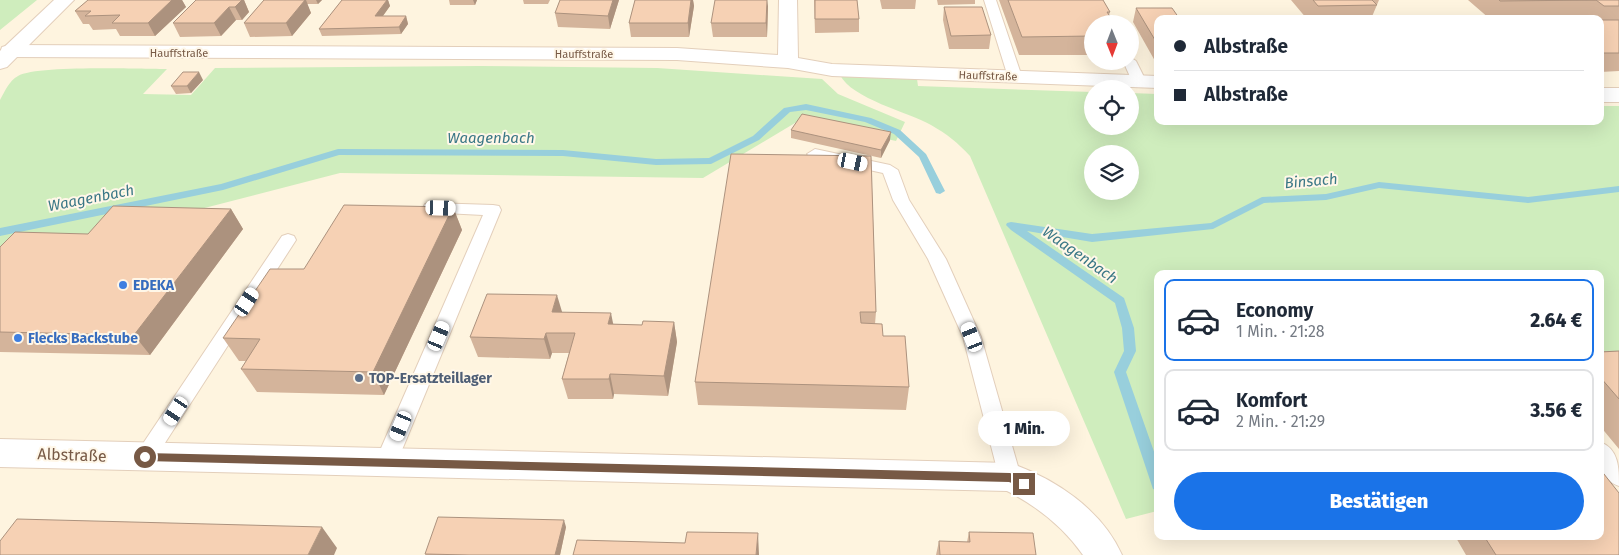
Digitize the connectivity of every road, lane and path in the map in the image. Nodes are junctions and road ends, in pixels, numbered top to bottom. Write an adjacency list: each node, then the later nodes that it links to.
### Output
1 (65, 0): 4 (street)
2 (788, 0): 5 (street)
3 (990, 0): 7 (lane)
4 (5, 57): 5 (street, Hauffstraße)
5 (788, 62): 7 (street, Hauffstraße)
6 (1138, 70): 8 (lane)
7 (1015, 77): 8 (street, Hauffstraße)
8 (1148, 81)
9 (1604, 95): 10 (street)
10 (1619, 96)
11 (815, 154): 18 (lane)
12 (416, 208): 17 (lane)
13 (288, 240): 16 (lane)
14 (0, 453): 16 (street, Albstraße)
15 (1604, 456): 19 (lane)
16 (145, 457): 17 (street, Albstraße)
17 (386, 462): 18 (street, Albstraße)
18 (1010, 477): 20 (street, Albstraße)
19 (1619, 477)
20 (1104, 555)

